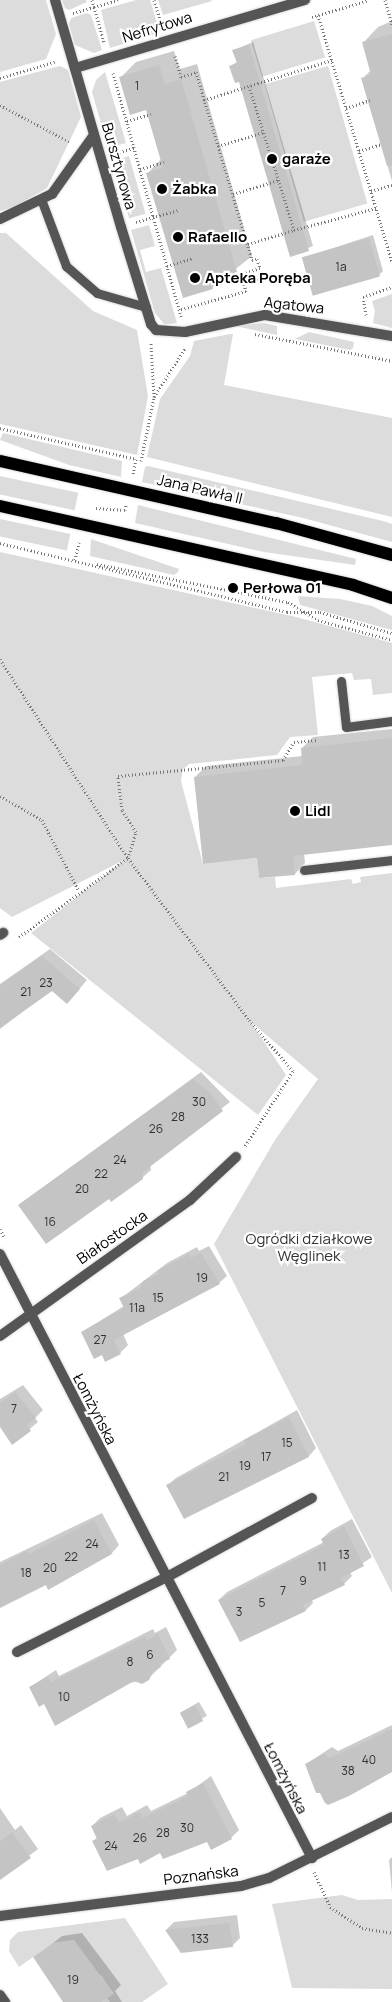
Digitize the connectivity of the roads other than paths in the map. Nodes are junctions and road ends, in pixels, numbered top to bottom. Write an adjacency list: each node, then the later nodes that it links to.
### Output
1 (55, 0): 3 (street, Bursztynowa)
2 (305, 0): 3 (street, Nefrytowa)
3 (75, 68): 4 (street, Bursztynowa)
4 (94, 135): 5 (street); 7 (street, Bursztynowa)
5 (41, 199): 6 (street); 7 (lane)
6 (0, 219)
7 (146, 307): 8 (street, Bursztynowa)
8 (160, 331): 9 (street, Agatowa)
9 (392, 336)
10 (0, 461): 12 (main road, Jana Pawła II)
11 (0, 506): 13 (main road)
12 (392, 554)
13 (392, 598)
14 (340, 681): 15 (lane)
15 (392, 721)
16 (392, 860): 17 (lane)
17 (304, 870)
18 (236, 1157): 20 (street, Białostocka)
19 (0, 1254): 20 (street, Łomżyńska)
20 (31, 1314): 21 (street, Białostocka); 23 (street, Łomżyńska)
21 (0, 1336)
22 (312, 1498): 23 (street)
23 (167, 1577): 24 (street); 26 (street, Łomżyńska)
24 (17, 1652)
25 (392, 1817): 26 (street, Poznańska)
26 (312, 1858): 27 (street, Poznańska)
27 (0, 1916)
28 (0, 1994): 29 (street)
29 (5, 2002)

